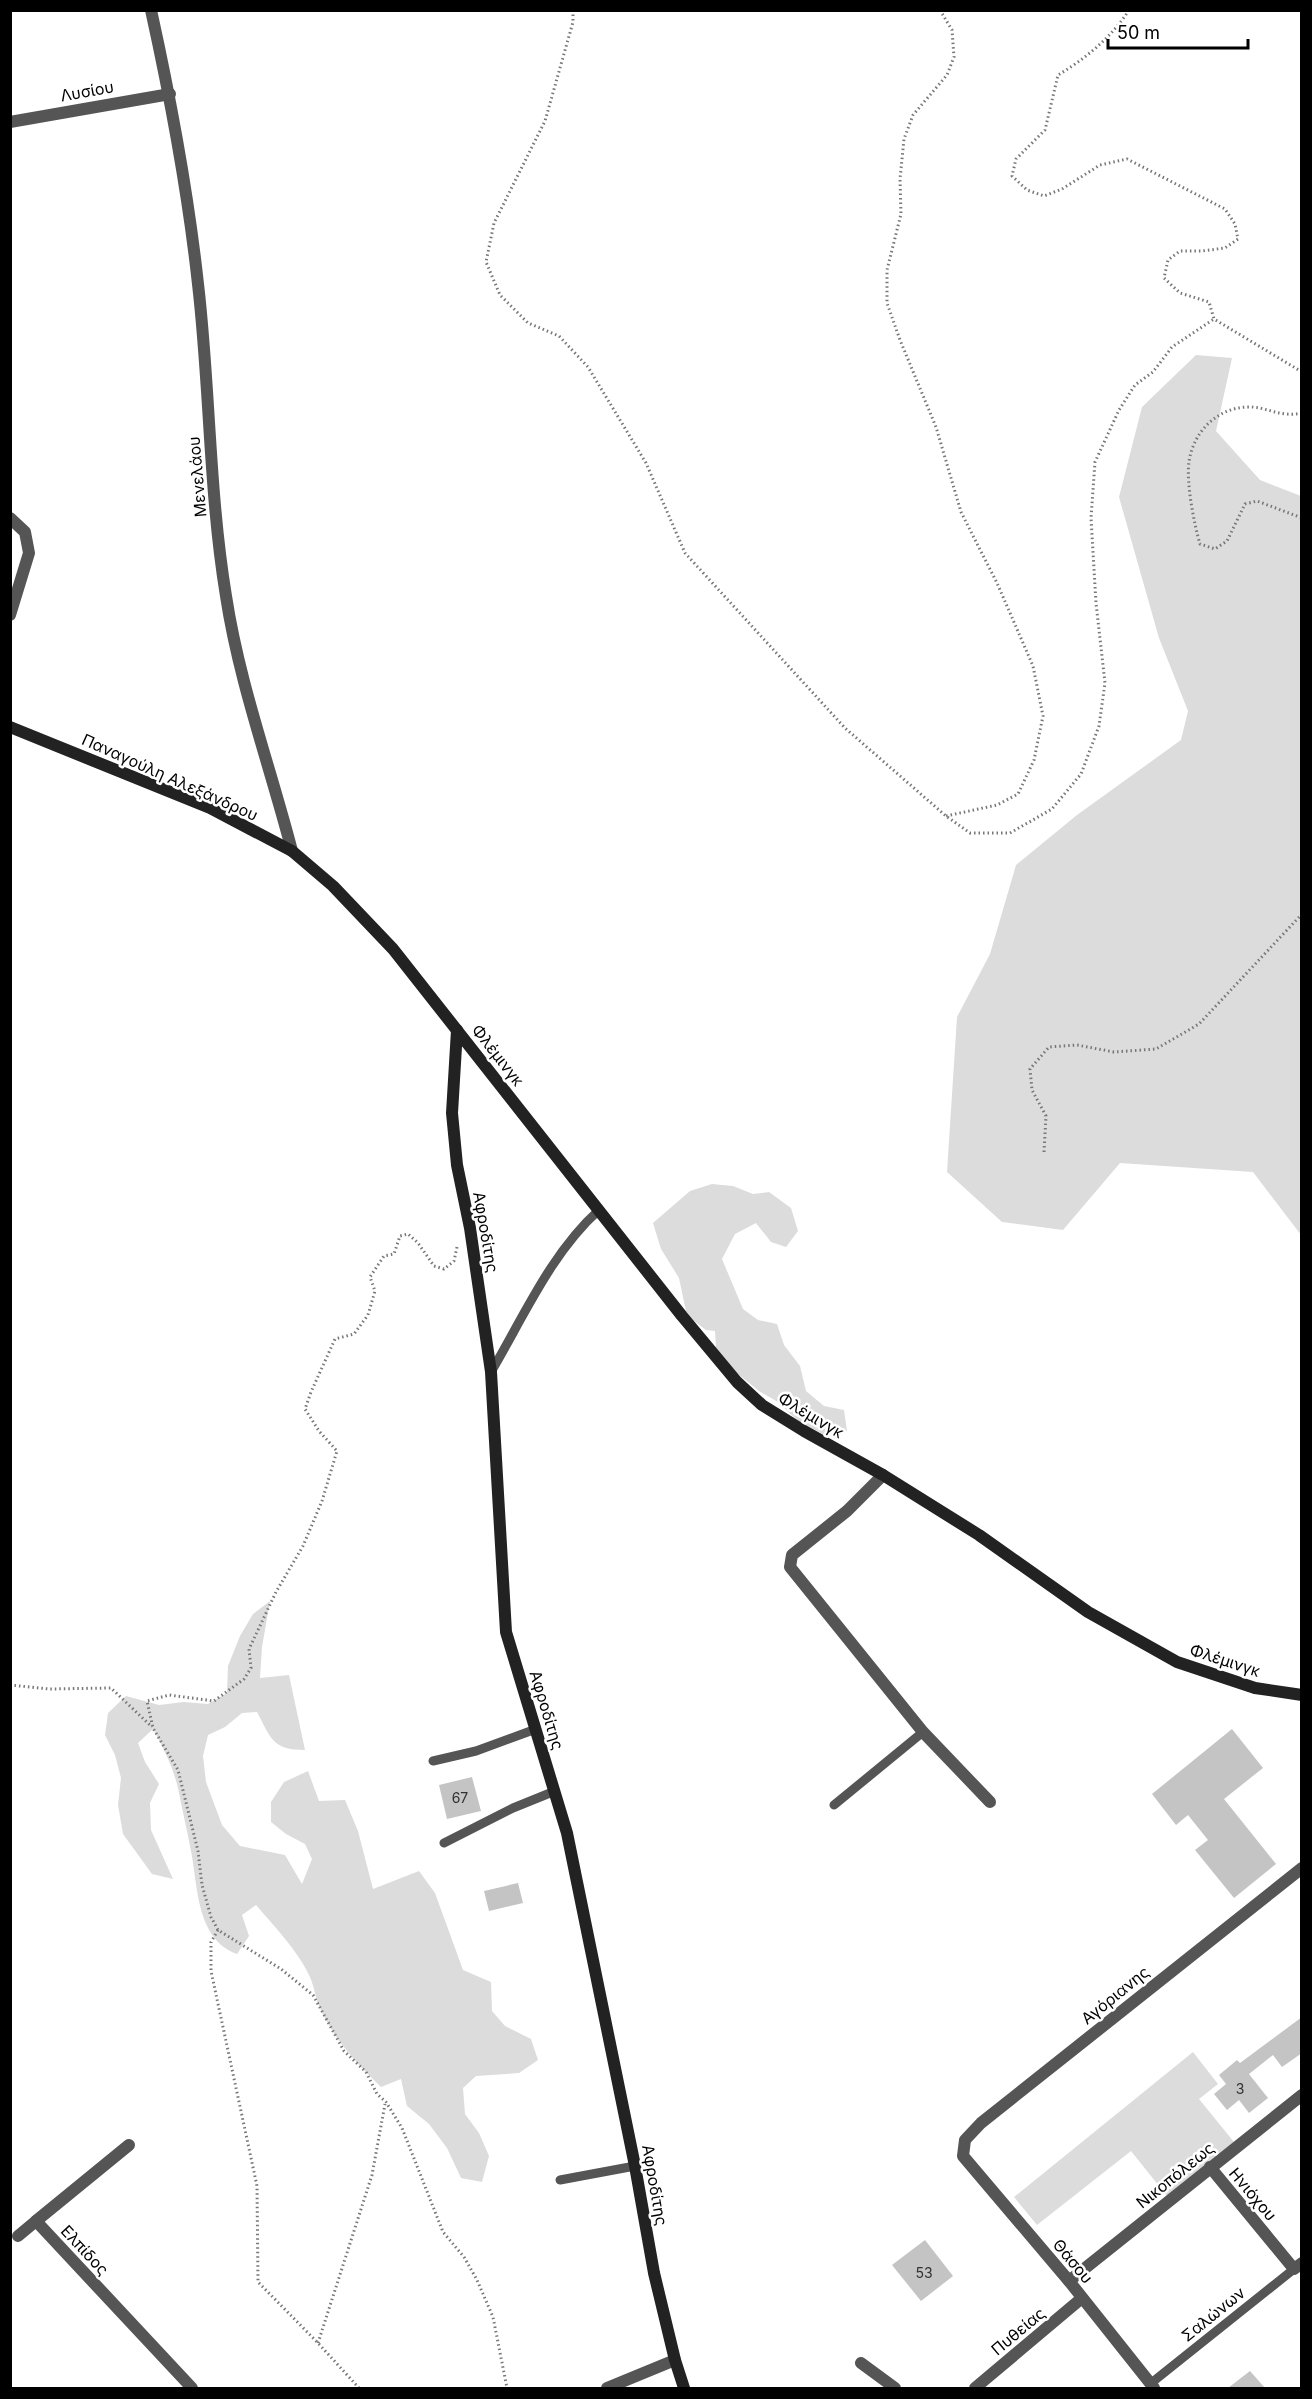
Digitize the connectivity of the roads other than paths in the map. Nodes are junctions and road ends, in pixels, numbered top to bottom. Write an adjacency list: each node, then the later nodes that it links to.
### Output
1 (152, 10): 2 (street, Μενελάου)
2 (170, 93): 3 (street, Λυσίου); 7 (street, Μενελάου)
3 (10, 122)
4 (10, 518): 5 (street)
5 (10, 615)
6 (10, 727): 7 (street, Παναγούλη Αλεξάνδρου)
7 (292, 851): 8 (street, Παναγούλη Αλεξάνδρου)
8 (434, 998): 9 (street, Φλέμινγκ)
9 (457, 1030): 10 (street, Φλέμινγκ); 11 (street, Αφροδίτης)
10 (599, 1210): 11 (lane); 12 (street, Φλέμινγκ)
11 (491, 1372): 14 (street, Αφροδίτης)
12 (883, 1475): 13 (street, Φλέμινγκ); 15 (street)
13 (1302, 1695)
14 (536, 1729): 16 (lane); 17 (street, Αφροδίτης)
15 (923, 1732): 18 (street); 19 (lane)
16 (433, 1761)
17 (555, 1791): 20 (lane); 25 (street, Αφροδίτης)
18 (990, 1802)
19 (834, 1804)
20 (444, 1843)
21 (1302, 1868): 24 (street, Αγόριανης)
22 (1302, 2095): 26 (street, Νικοπόλεως)
23 (129, 2145): 28 (street, Ελπίδος)
24 (963, 2156): 31 (street, Θάσου)
25 (635, 2166): 27 (lane); 33 (street, Αφροδίτης)
26 (1210, 2167): 30 (street, Ηνιόχου); 31 (street, Νικοπόλεως)
27 (560, 2180)
28 (36, 2221): 29 (street); 36 (street, Ελπίδος)
29 (18, 2236)
30 (1298, 2266): 35 (lane, Σαλώνων)
31 (1069, 2281): 32 (street, Θάσου)
32 (1082, 2298): 35 (street, Θάσου); 40 (street, Πυθείας)
33 (675, 2360): 37 (street); 38 (street, Αφροδίτης)
34 (861, 2363): 39 (street)
35 (1152, 2386)
36 (192, 2388)
37 (607, 2388)
38 (684, 2388)
39 (895, 2388)
40 (975, 2388)

